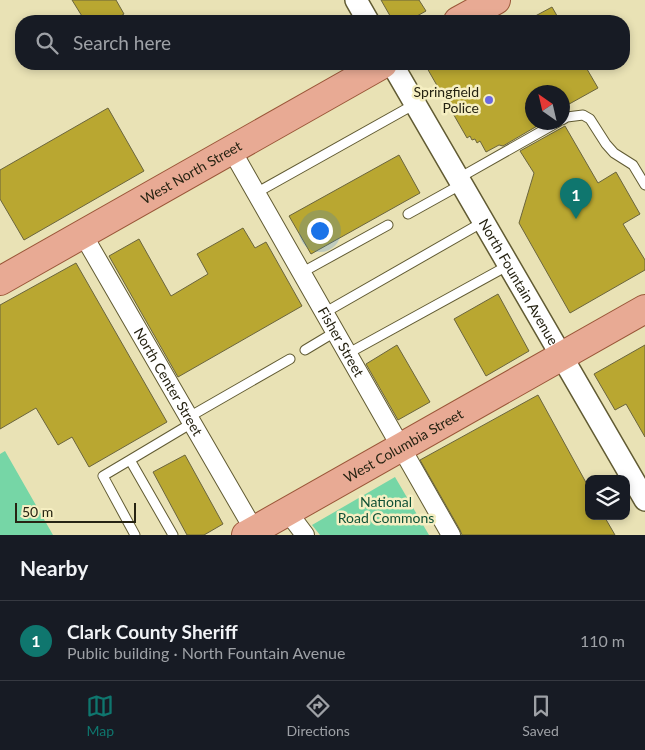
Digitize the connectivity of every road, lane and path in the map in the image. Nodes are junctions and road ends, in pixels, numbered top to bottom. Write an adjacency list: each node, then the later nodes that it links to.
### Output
1 (356, 0): 3 (street)
2 (496, 0): 4 (main road)
3 (365, 15)
4 (469, 15)
5 (372, 70): 10 (main road, West North Street)
6 (395, 70): 7 (street, North Fountain Avenue)
7 (415, 104): 11 (street, North Fountain Avenue); 13 (lane)
8 (570, 117): 12 (lane)
9 (545, 130): 11 (lane)
10 (231, 149): 13 (street, Fisher Street); 17 (main road, West North Street)
11 (460, 181): 14 (lane); 15 (street, North Fountain Avenue)
12 (645, 186)
13 (256, 193): 19 (street, Fisher Street)
14 (408, 214)
15 (484, 222): 18 (street, North Fountain Avenue); 22 (lane)
16 (388, 225): 19 (lane)
17 (82, 233): 20 (main road, West North Street); 28 (street, North Center Street)
18 (508, 264): 25 (lane); 26 (street, North Fountain Avenue)
19 (302, 273): 22 (street, Fisher Street)
20 (0, 281)
21 (645, 309): 26 (main road, West Columbia Street)
22 (324, 312): 23 (street, Fisher Street)
23 (335, 332): 24 (lane); 25 (street, Fisher Street)
24 (305, 350)
25 (348, 354): 29 (street, Fisher Street)
26 (562, 356): 29 (main road, West Columbia Street); 31 (street, North Fountain Avenue)
27 (290, 359): 28 (lane)
28 (190, 420): 30 (lane); 33 (street, North Center Street)
29 (401, 447): 32 (main road, West Columbia Street); 37 (street, Fisher Street)
30 (130, 460): 34 (lane); 35 (lane)
31 (645, 500)
32 (288, 511): 33 (main road, West Columbia Street); 36 (street)
33 (250, 533)
34 (135, 535)
35 (173, 535)
36 (305, 535)
37 (451, 535)

